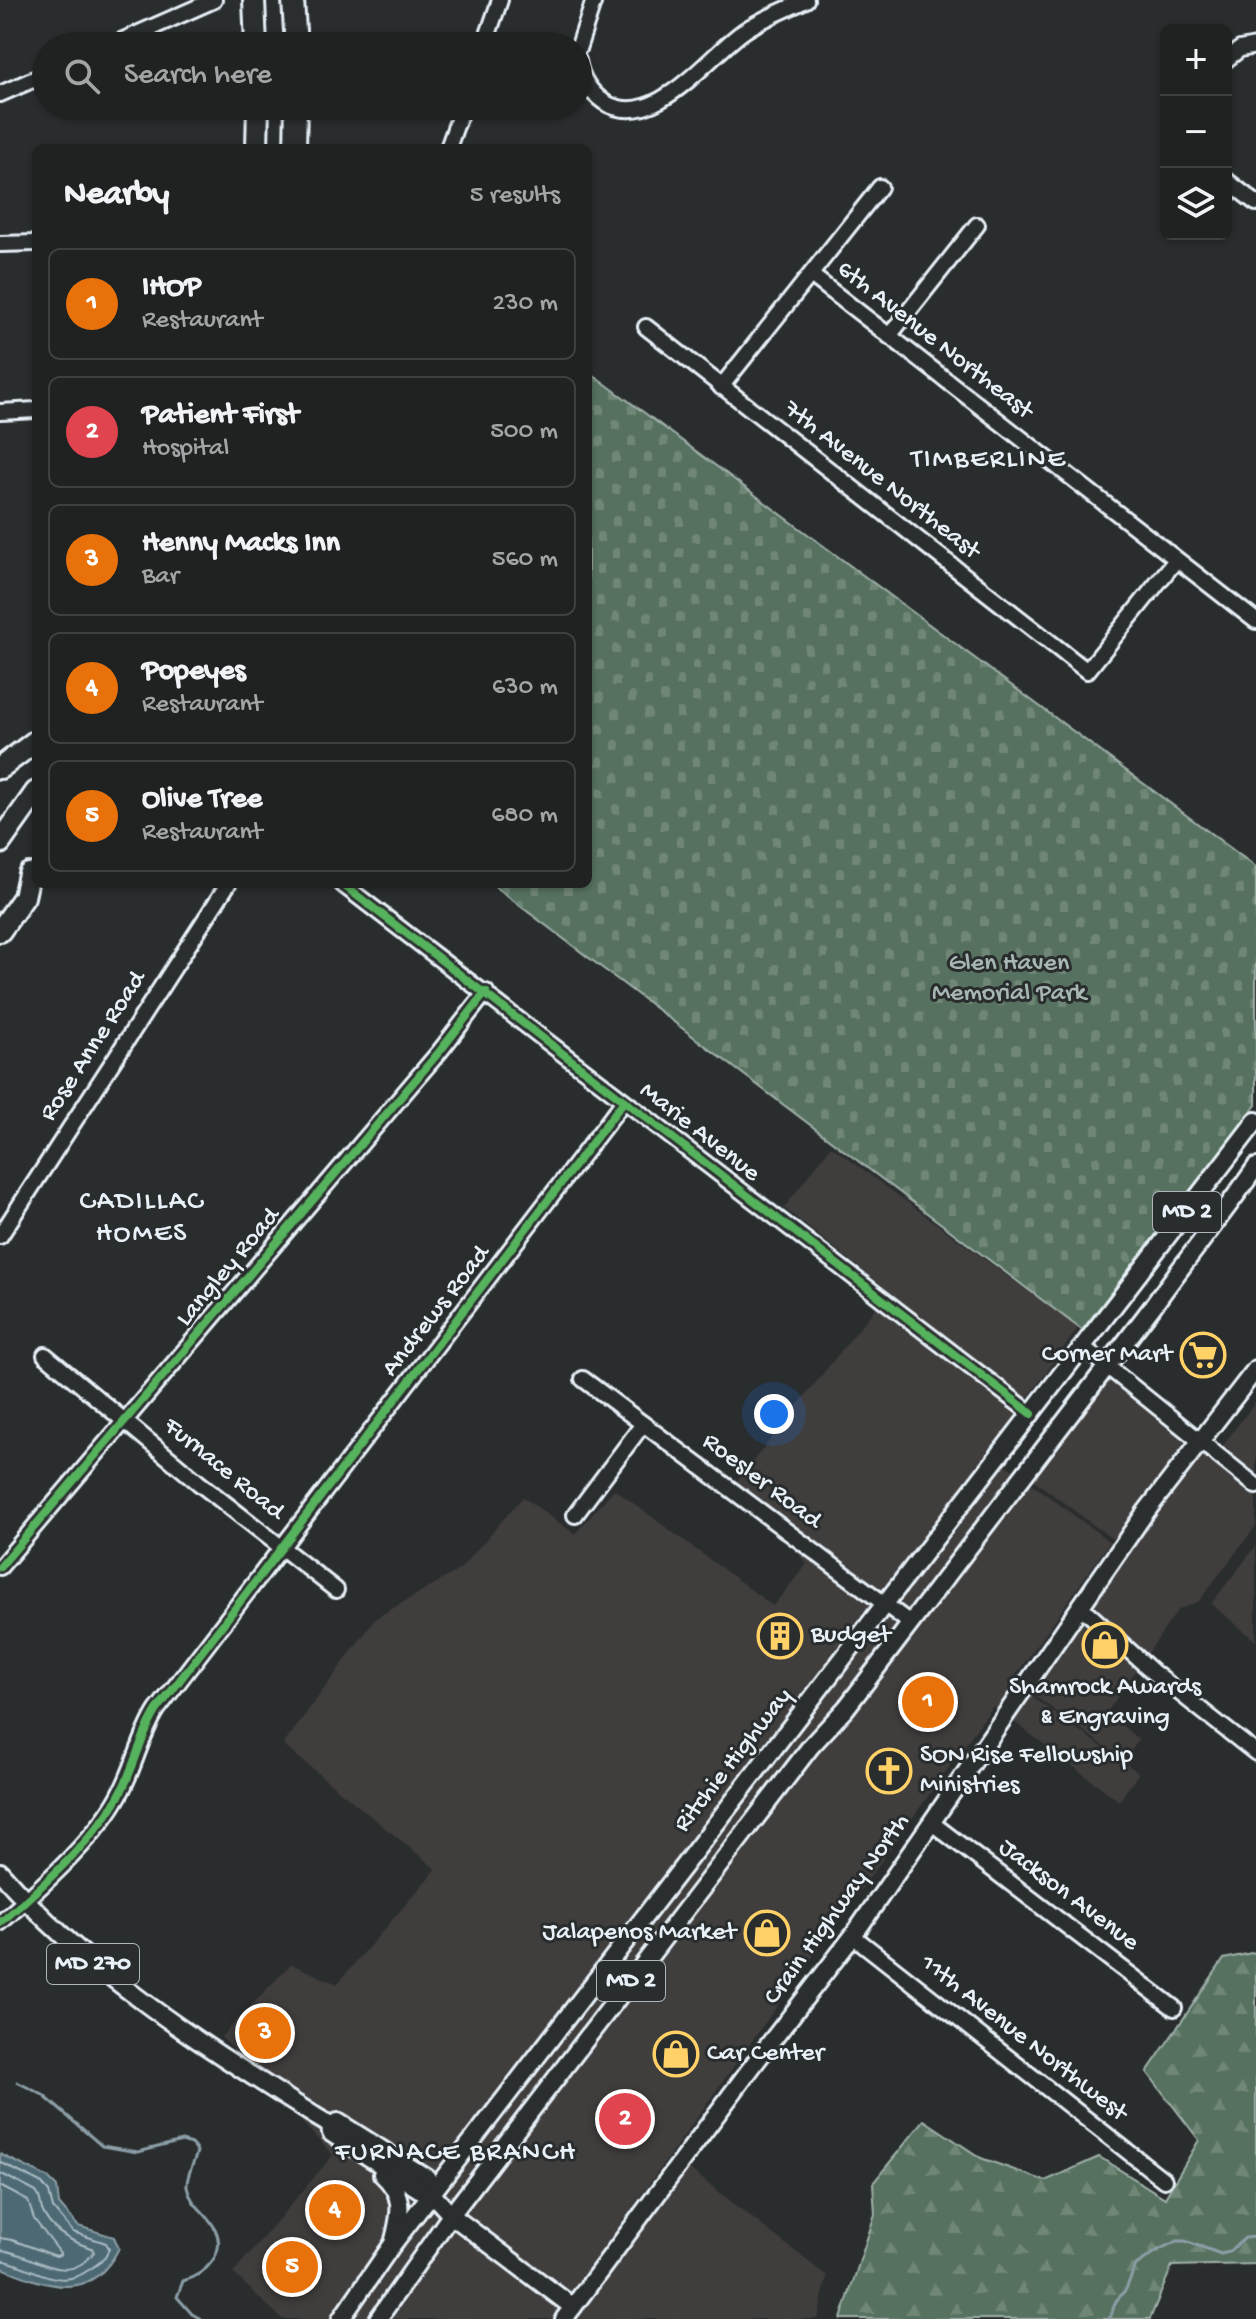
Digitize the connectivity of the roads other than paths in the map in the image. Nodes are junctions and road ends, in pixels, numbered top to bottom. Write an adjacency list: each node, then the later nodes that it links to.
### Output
1 (214, 0): 7 (street)
2 (254, 0): 8 (highway)
3 (293, 0): 9 (highway)
4 (500, 0): 10 (street)
5 (594, 0): 11 (street)
6 (806, 0): 15 (street)
7 (142, 32)
8 (255, 32)
9 (295, 32)
10 (489, 32)
11 (584, 32)
12 (1256, 46): 13 (street)
13 (1232, 55)
14 (32, 80): 16 (street)
15 (592, 91)
16 (0, 94)
17 (258, 120): 20 (highway)
18 (296, 120): 21 (highway)
19 (458, 120): 22 (street)
20 (257, 144)
21 (295, 144)
22 (449, 144)
23 (1232, 185): 25 (street)
24 (880, 187): 29 (street)
25 (1256, 203)
26 (977, 225): 31 (street)
27 (32, 243): 28 (street)
28 (0, 244)
29 (811, 275): 31 (street, 6th Avenue Northeast); 32 (street)
30 (646, 327): 32 (street, 7th Avenue Northeast)
31 (889, 336): 35 (street, 6th Avenue Northeast)
32 (721, 387): 35 (street, 7th Avenue Northeast)
33 (32, 410): 34 (street)
34 (0, 412)
35 (1176, 560): 36 (street, 6th Avenue Northeast)
36 (1256, 621)
37 (32, 744): 38 (highway)
38 (0, 768)
39 (32, 798): 40 (highway)
40 (0, 843)
41 (32, 870): 45 (highway)
42 (32, 872): 46 (highway)
43 (225, 888): 51 (street, Rose Anne Road)
44 (347, 888): 47 (street, Marie Avenue)
45 (0, 914)
46 (0, 931)
47 (486, 992): 48 (street, Marie Avenue); 58 (street, Langley Road)
48 (624, 1101): 57 (street, Marie Avenue); 63 (street, Andrews Road)
49 (1256, 1121): 52 (main road, Ritchie Highway / MD 2)
50 (1256, 1167): 54 (main road, Ritchie Highway / MD 2)
51 (0, 1236)
52 (1083, 1347): 54 (street); 57 (main road, Ritchie Highway / MD 2)
53 (45, 1355): 58 (street, Furnace Road)
54 (1107, 1366): 60 (street); 68 (main road, Ritchie Highway / MD 2)
55 (1256, 1369): 60 (main road, Crain Highway North)
56 (583, 1379): 59 (street, Roesler Road)
57 (1032, 1414): 66 (main road, Ritchie Highway / MD 2)
58 (125, 1421): 63 (street, Furnace Road); 64 (street, Langley Road)
59 (643, 1424): 62 (street); 66 (street, Roesler Road)
60 (1200, 1439): 61 (street); 67 (main road, Crain Highway North)
61 (1256, 1486)
62 (575, 1515)
63 (282, 1547): 65 (street, Furnace Road); 72 (street, Andrews Road)
64 (0, 1567)
65 (336, 1590)
66 (885, 1605): 68 (street, Roesler Road); 79 (main road, Ritchie Highway / MD 2)
67 (1080, 1606): 69 (street); 70 (main road, Crain Highway North)
68 (910, 1623): 80 (main road, Ritchie Highway / MD 2)
69 (1256, 1753)
70 (932, 1823): 74 (main road, Crain Highway North); 75 (street, Jackson Avenue)
71 (0, 1872): 72 (main road, MD 270)
72 (26, 1901): 73 (street, Andrews Road); 76 (main road, MD 270)
73 (0, 1923)
74 (853, 1936): 78 (street, 11th Avenue Northwest); 82 (main road, Crain Highway North)
75 (1174, 2008)
76 (330, 2125): 77 (main road, MD 270); 79 (main road, MD 270)
77 (351, 2146): 79 (main road, MD 270); 81 (main road)
78 (1164, 2180)
79 (432, 2194): 80 (main road, MD 270); 81 (main road, Ritchie Highway / MD 2)
80 (451, 2215): 82 (main road, MD 270); 84 (main road, Ritchie Highway / MD 2)
81 (392, 2245): 83 (main road, Ritchie Highway / MD 2)
82 (568, 2313)
83 (341, 2319)
84 (378, 2319)

